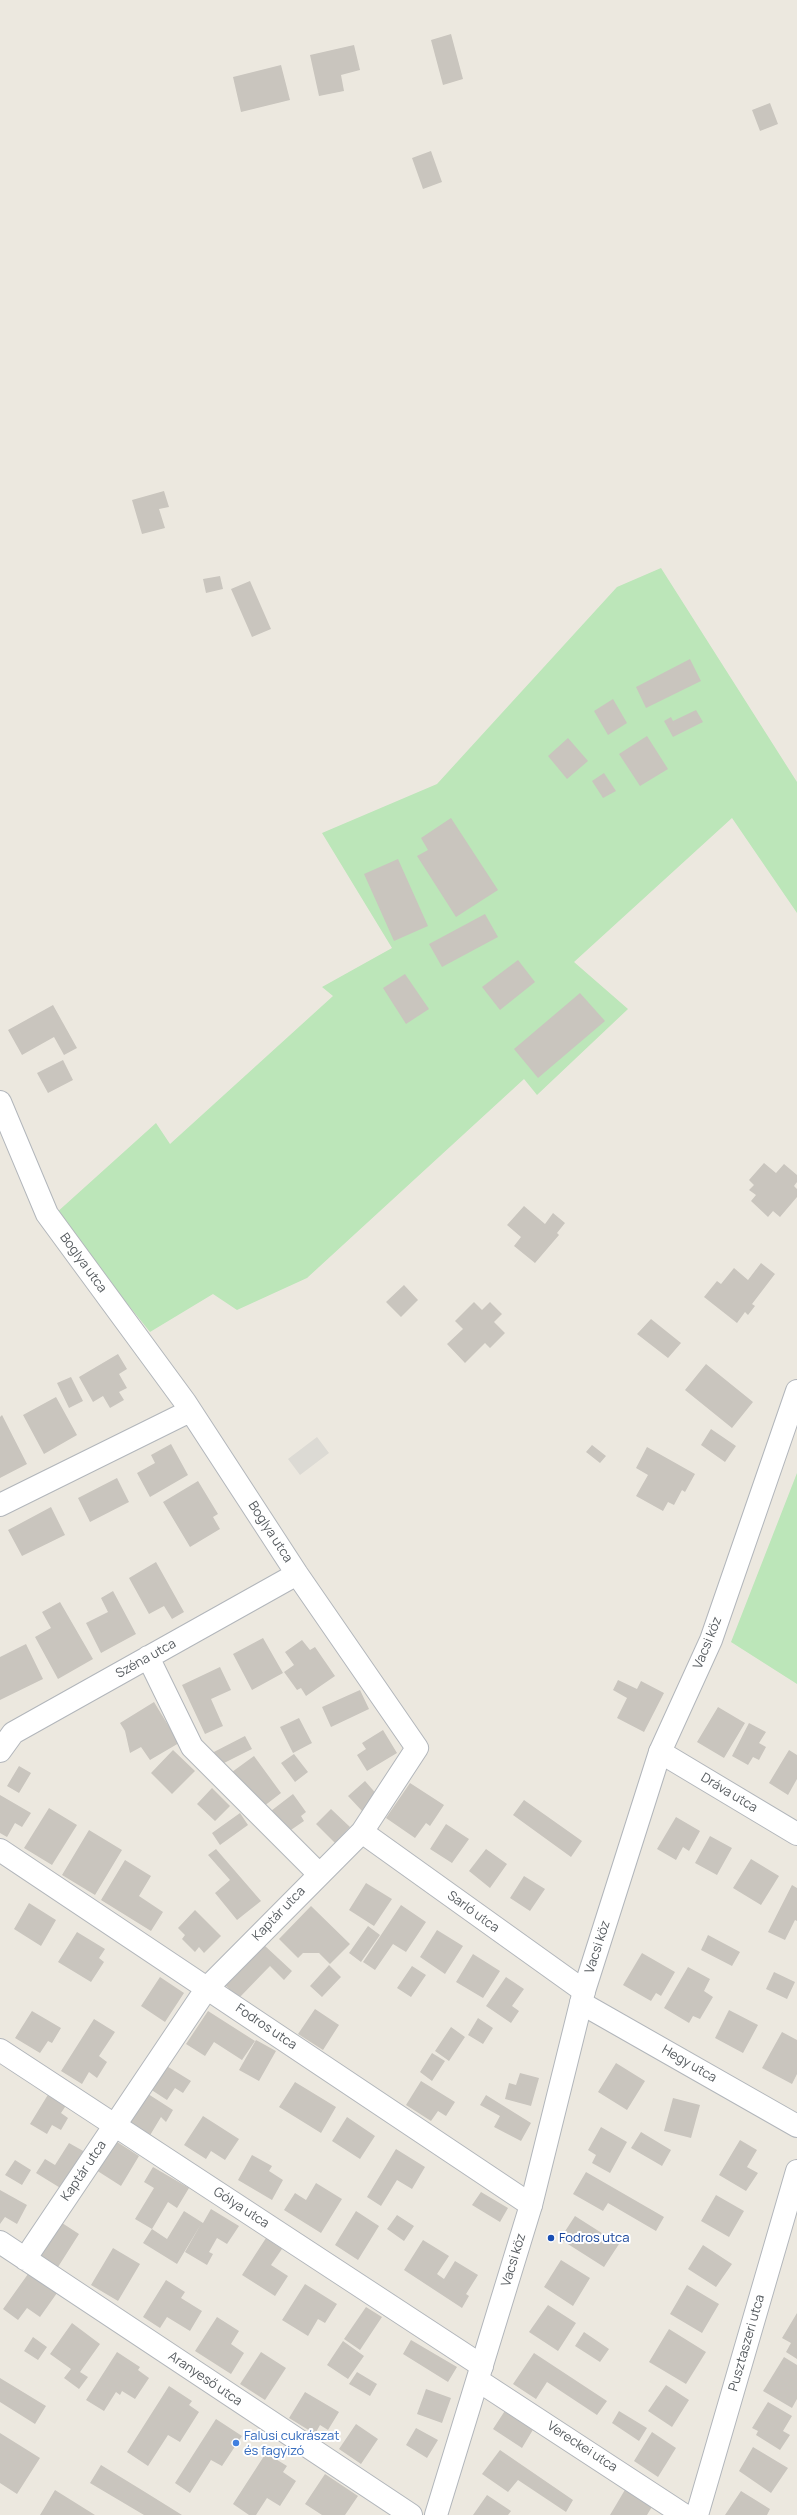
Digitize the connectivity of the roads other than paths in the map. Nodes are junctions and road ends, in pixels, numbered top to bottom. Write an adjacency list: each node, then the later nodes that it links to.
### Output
1 (0, 1102): 3 (street, Boglya utca)
2 (797, 1391): 8 (street, Vacsi köz)
3 (190, 1411): 4 (street); 5 (street, Boglya utca)
4 (0, 1505)
5 (298, 1574): 6 (street, Széna utca); 9 (street, Kaptár utca)
6 (148, 1657): 7 (street, Széna utca); 12 (street)
7 (0, 1751)
8 (660, 1752): 10 (street, Dráva utca); 14 (street, Vacsi köz)
9 (362, 1832): 12 (street, Kaptár utca); 14 (street, Sarló utca)
10 (797, 1834)
11 (0, 1850): 13 (street, Fodros utca)
12 (319, 1874): 13 (street, Kaptár utca)
13 (207, 1988): 16 (street, Kaptár utca); 19 (street, Fodros utca)
14 (582, 1997): 17 (street, Hegy utca); 19 (street, Vacsi köz)
15 (0, 2050): 16 (street, Gólya utca)
16 (115, 2125): 21 (street, Kaptár utca); 22 (street, Gólya utca)
17 (797, 2126)
18 (797, 2171): 26 (street, Pusztaszeri utca)
19 (531, 2205): 22 (street, Vacsi köz)
20 (0, 2242): 21 (street, Aranyeső utca)
21 (25, 2259): 23 (street, Aranyeső utca)
22 (481, 2374): 24 (street, Vacsi köz); 25 (street, Vereckei utca)
23 (411, 2515)
24 (436, 2515)
25 (684, 2515)
26 (697, 2515)

